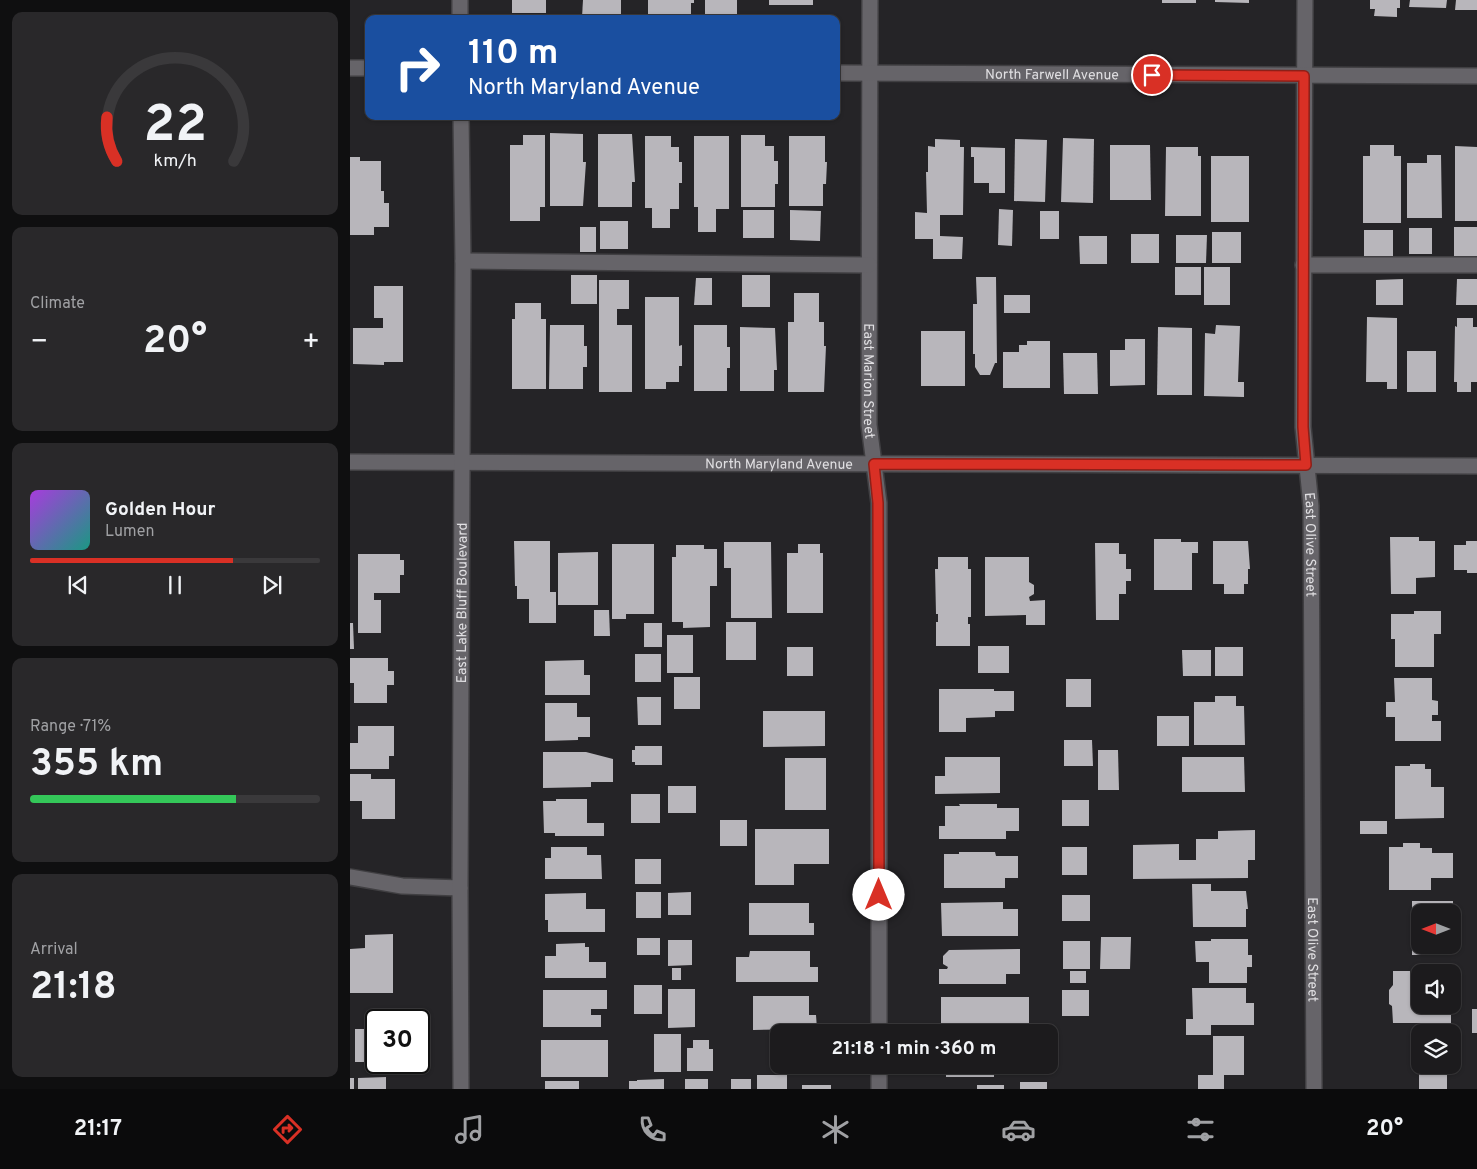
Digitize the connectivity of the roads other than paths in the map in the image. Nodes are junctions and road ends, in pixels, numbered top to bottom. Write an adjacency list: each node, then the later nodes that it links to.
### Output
1 (460, 0): 4 (street)
2 (870, 0): 8 (street, East Marion Street)
3 (1305, 0): 9 (street, East Olive Street)
4 (460, 15)
5 (350, 68): 6 (street)
6 (365, 68)
7 (840, 73): 8 (street, North Farwell Avenue)
8 (870, 73): 9 (street, North Farwell Avenue); 13 (street, East Marion Street)
9 (1304, 76): 10 (street, North Farwell Avenue); 14 (street, East Olive Street)
10 (1477, 76)
11 (461, 120): 12 (street, East Lake Bluff Boulevard)
12 (463, 261): 13 (street); 17 (street, East Lake Bluff Boulevard)
13 (869, 265): 18 (street, East Marion Street)
14 (1303, 265): 15 (street); 19 (street, East Olive Street)
15 (1477, 265)
16 (350, 462): 17 (street, North Maryland Avenue)
17 (461, 462): 18 (street, North Maryland Avenue); 22 (street, East Lake Bluff Boulevard)
18 (874, 464): 19 (street, North Maryland Avenue); 23 (street, East Marion Street)
19 (1306, 465): 20 (street, North Maryland Avenue); 27 (street, East Olive Street)
20 (1477, 466)
21 (350, 877): 22 (street)
22 (460, 888): 25 (street, East Lake Bluff Boulevard)
23 (879, 1024)
24 (879, 1074): 26 (street)
25 (461, 1089)
26 (879, 1089)
27 (1314, 1089)

